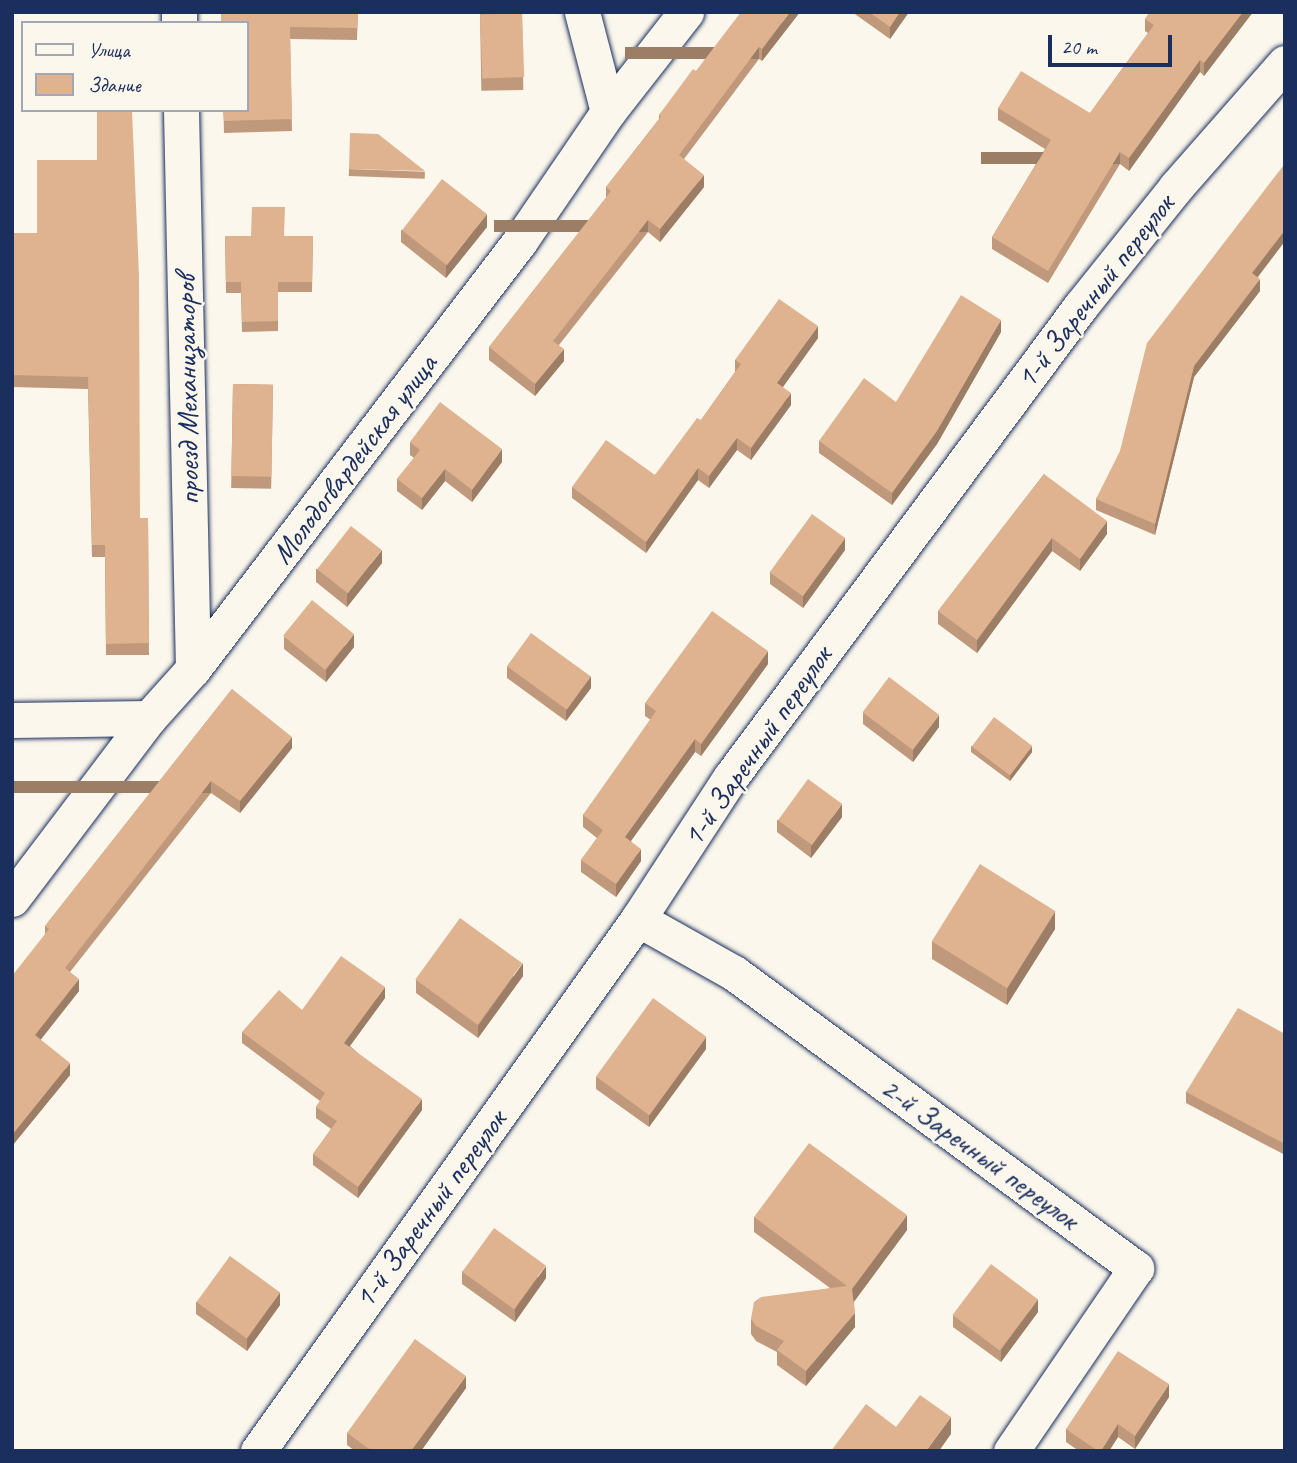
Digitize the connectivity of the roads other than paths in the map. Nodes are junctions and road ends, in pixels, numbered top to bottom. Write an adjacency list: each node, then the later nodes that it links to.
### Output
1 (582, 12): 5 (street)
2 (686, 12): 5 (street, Молодогвардейская улица)
3 (1285, 63): 10 (street, 1-й Заречный переулок)
4 (181, 112): 6 (street, проезд Механизаторов)
5 (608, 112): 6 (street, Молодогвардейская улица)
6 (193, 669): 7 (street, Молодогвардейская улица)
7 (149, 718): 8 (street); 9 (street, Молодогвардейская улица)
8 (12, 720)
9 (12, 899)
10 (638, 919): 11 (street, 1-й Заречный переулок); 12 (street, 2-й Заречный переулок)
11 (258, 1451)
12 (1011, 1451)

